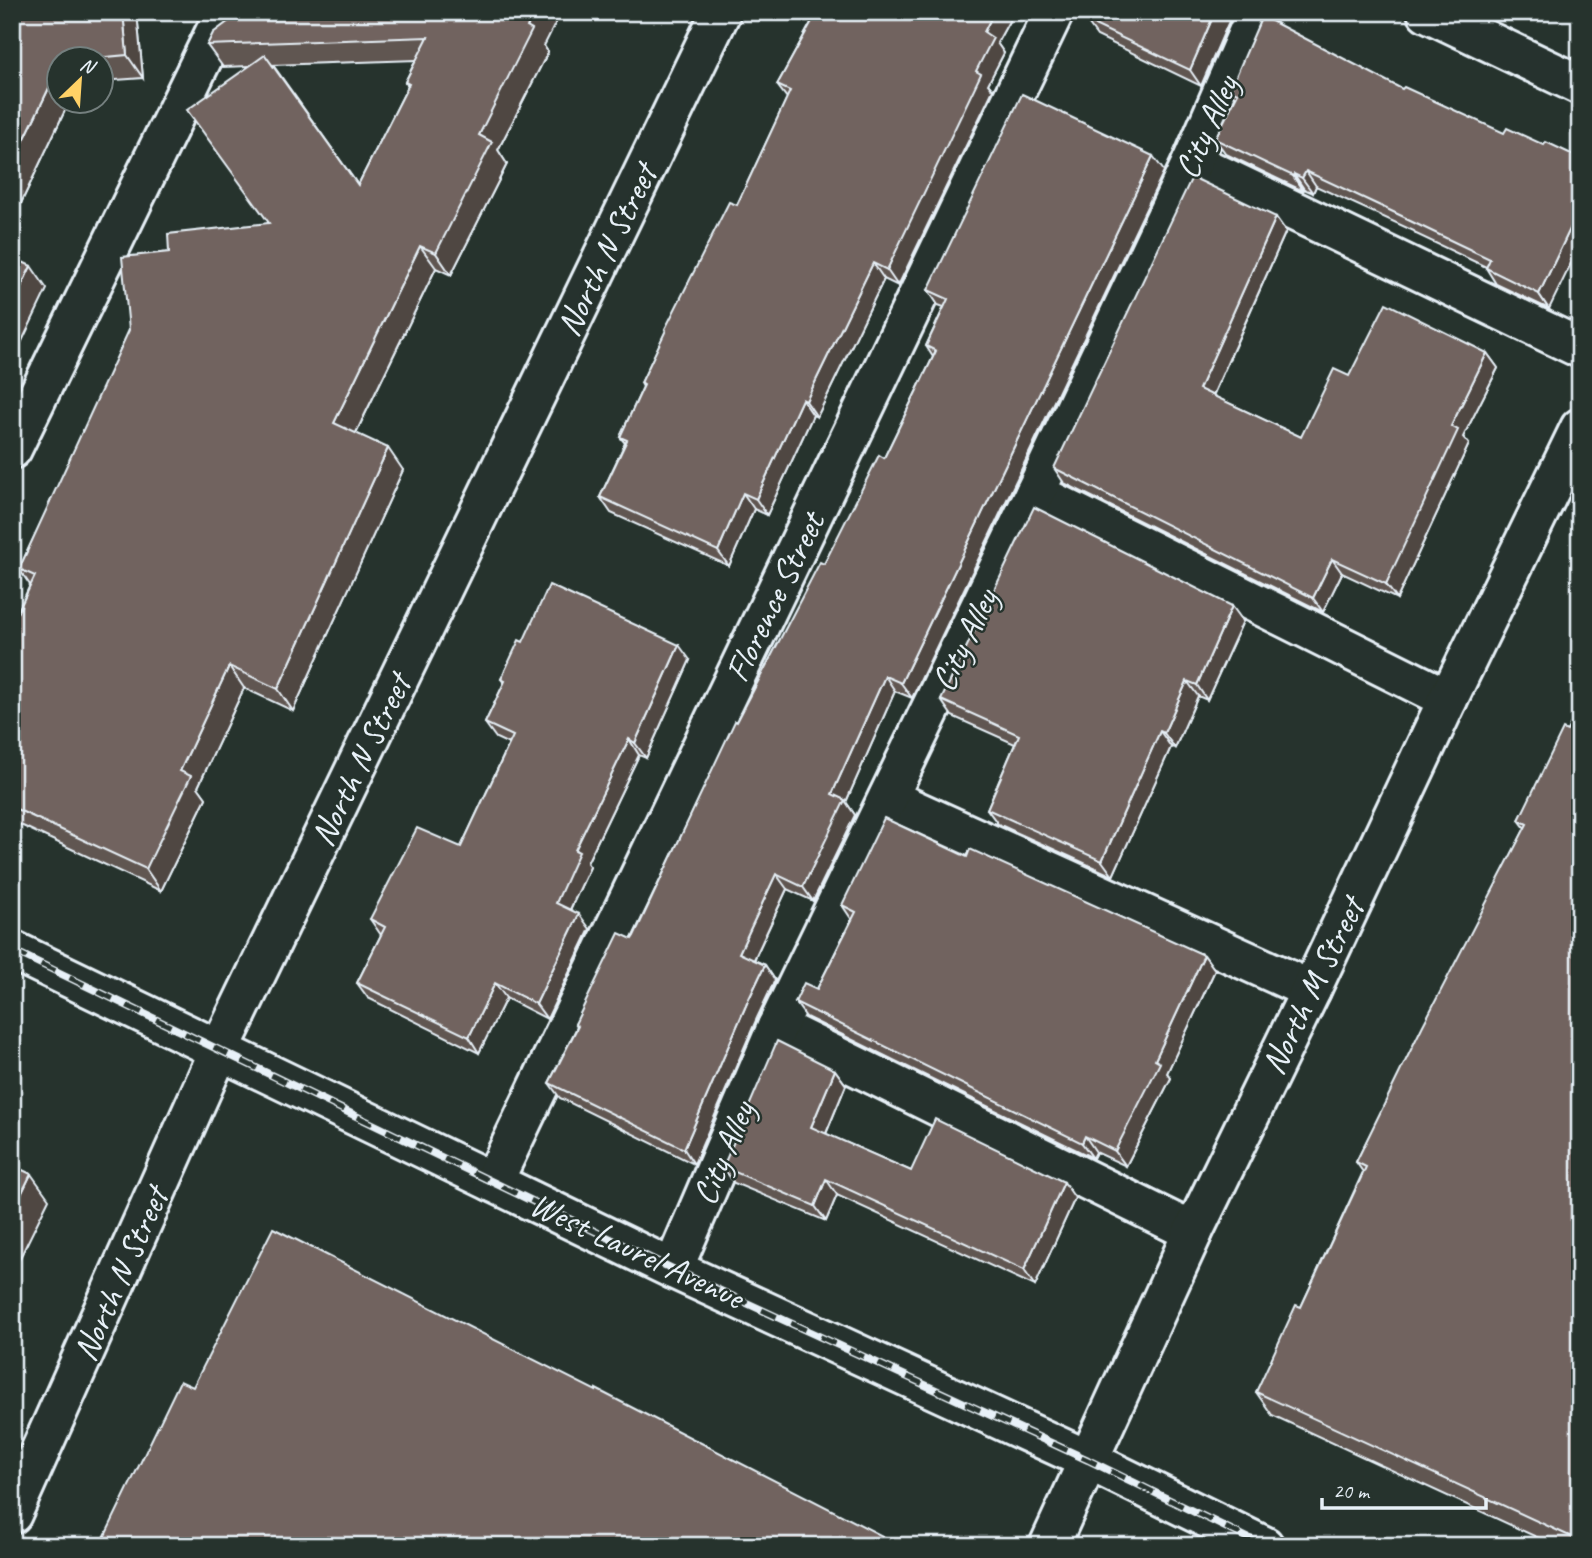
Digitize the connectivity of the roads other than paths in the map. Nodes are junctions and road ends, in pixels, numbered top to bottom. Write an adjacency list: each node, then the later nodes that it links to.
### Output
1 (225, 12): 10 (street)
2 (720, 12): 17 (street, North N Street)
3 (1054, 12): 18 (street, Florence Street)
4 (1257, 12): 7 (street, City Alley)
5 (1427, 12): 6 (street)
6 (1580, 85)
7 (1192, 162): 8 (street); 11 (street, City Alley)
8 (1580, 348)
9 (1580, 428): 12 (street, North M Street)
10 (12, 449)
11 (1035, 493): 12 (street); 13 (street, City Alley)
12 (1448, 699): 15 (street, North M Street)
13 (888, 798): 15 (street); 16 (street, City Alley)
14 (12, 950): 17 (street, West Laurel Avenue)
15 (1311, 990): 19 (street, North M Street)
16 (777, 1027): 19 (street); 20 (street, City Alley)
17 (220, 1049): 18 (street, West Laurel Avenue); 22 (street, North N Street)
18 (493, 1182): 20 (street, West Laurel Avenue)
19 (1193, 1232): 21 (street, North M Street)
20 (673, 1269): 21 (street, West Laurel Avenue)
21 (1088, 1460): 23 (street, North M Street); 24 (street, West Laurel Avenue)
22 (12, 1514)
23 (1049, 1546)
24 (1264, 1546)

